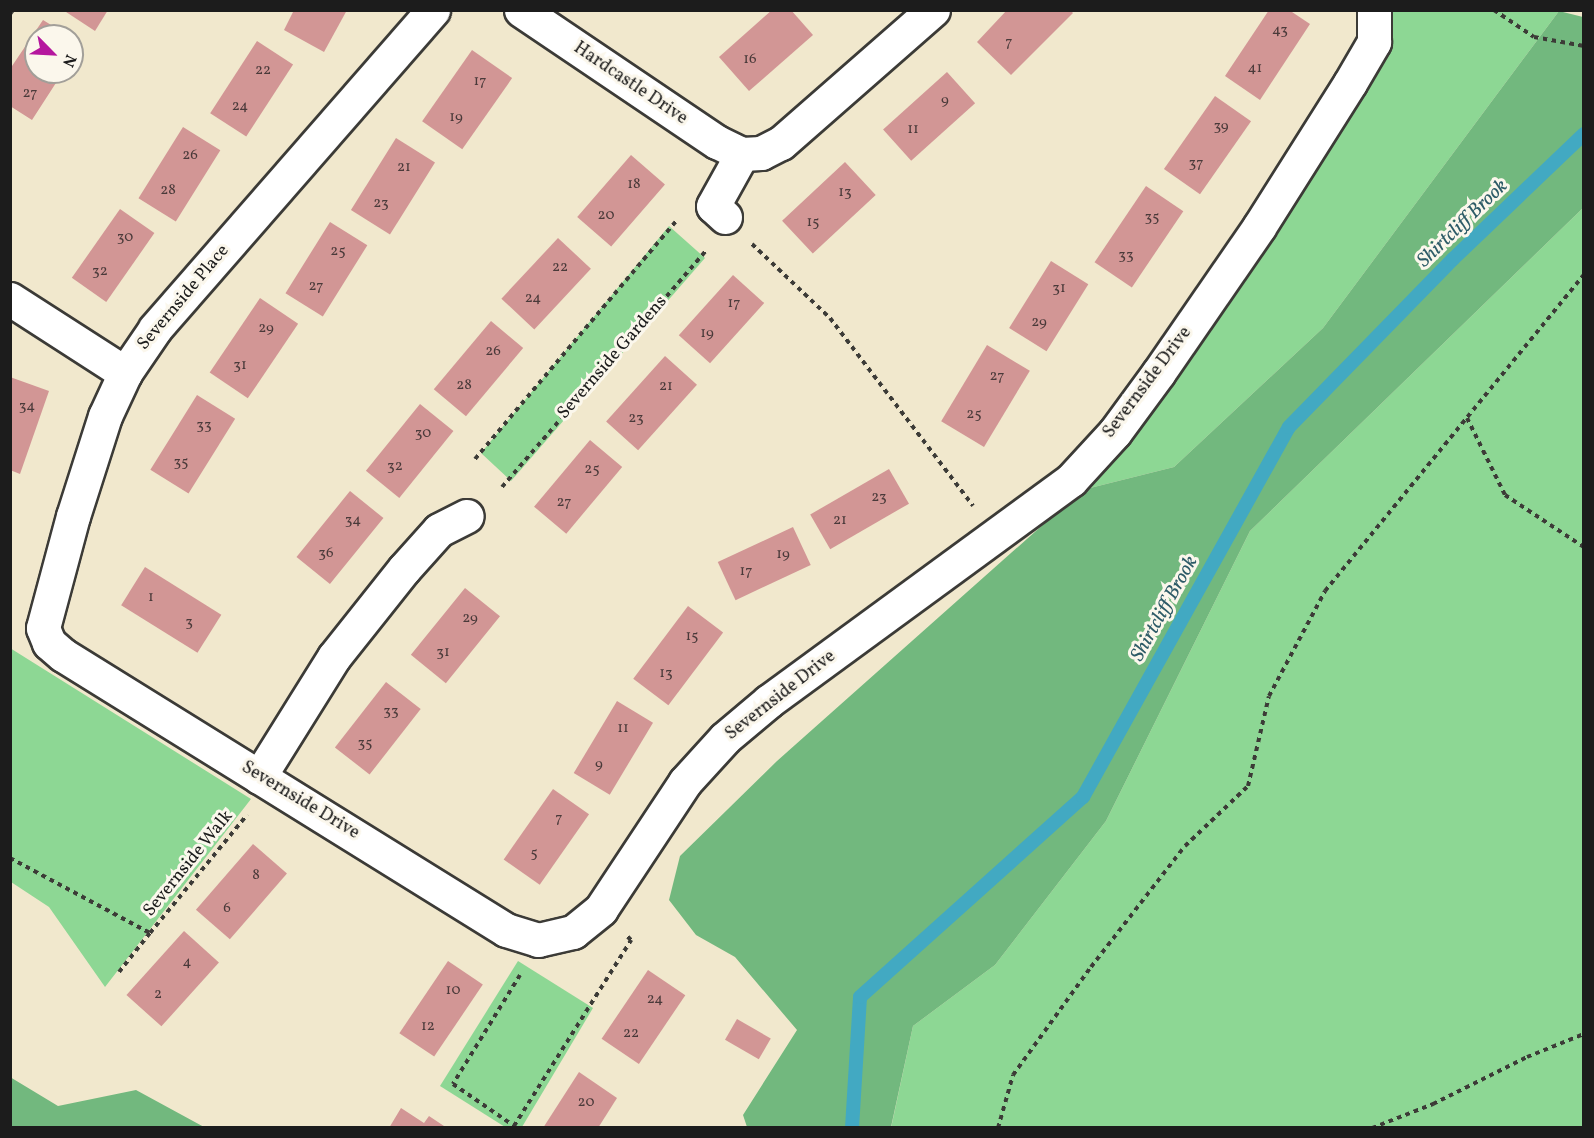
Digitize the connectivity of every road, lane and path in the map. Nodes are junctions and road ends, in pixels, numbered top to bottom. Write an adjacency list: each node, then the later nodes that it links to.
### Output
1 (433, 10): 13 (street, Severnside Place)
2 (521, 10): 7 (street, Hardcastle Drive)
3 (933, 10): 7 (street)
4 (1374, 10): 21 (street, Severnside Drive)
5 (1494, 10): 6 (path)
6 (1584, 46)
7 (742, 154): 9 (street)
8 (683, 213): 15 (path)
9 (736, 228): 17 (path)
10 (709, 247): 16 (path, Severnside Gardens)
11 (1584, 274): 14 (path)
12 (10, 298): 13 (street)
13 (124, 373): 20 (street, Severnside Place)
14 (1467, 418): 19 (path); 29 (path)
15 (475, 459)
16 (502, 486)
17 (975, 509)
18 (467, 516): 21 (street)
19 (1584, 547)
20 (49, 643): 21 (street, Severnside Drive)
21 (259, 777)
22 (251, 809): 24 (path, Severnside Walk)
23 (10, 858): 24 (path, Severnside Walk)
24 (150, 933): 27 (path)
25 (623, 933): 26 (path)
26 (525, 967)
27 (119, 972)
28 (1584, 1034): 30 (path)
29 (998, 1128)
30 (1372, 1128)

